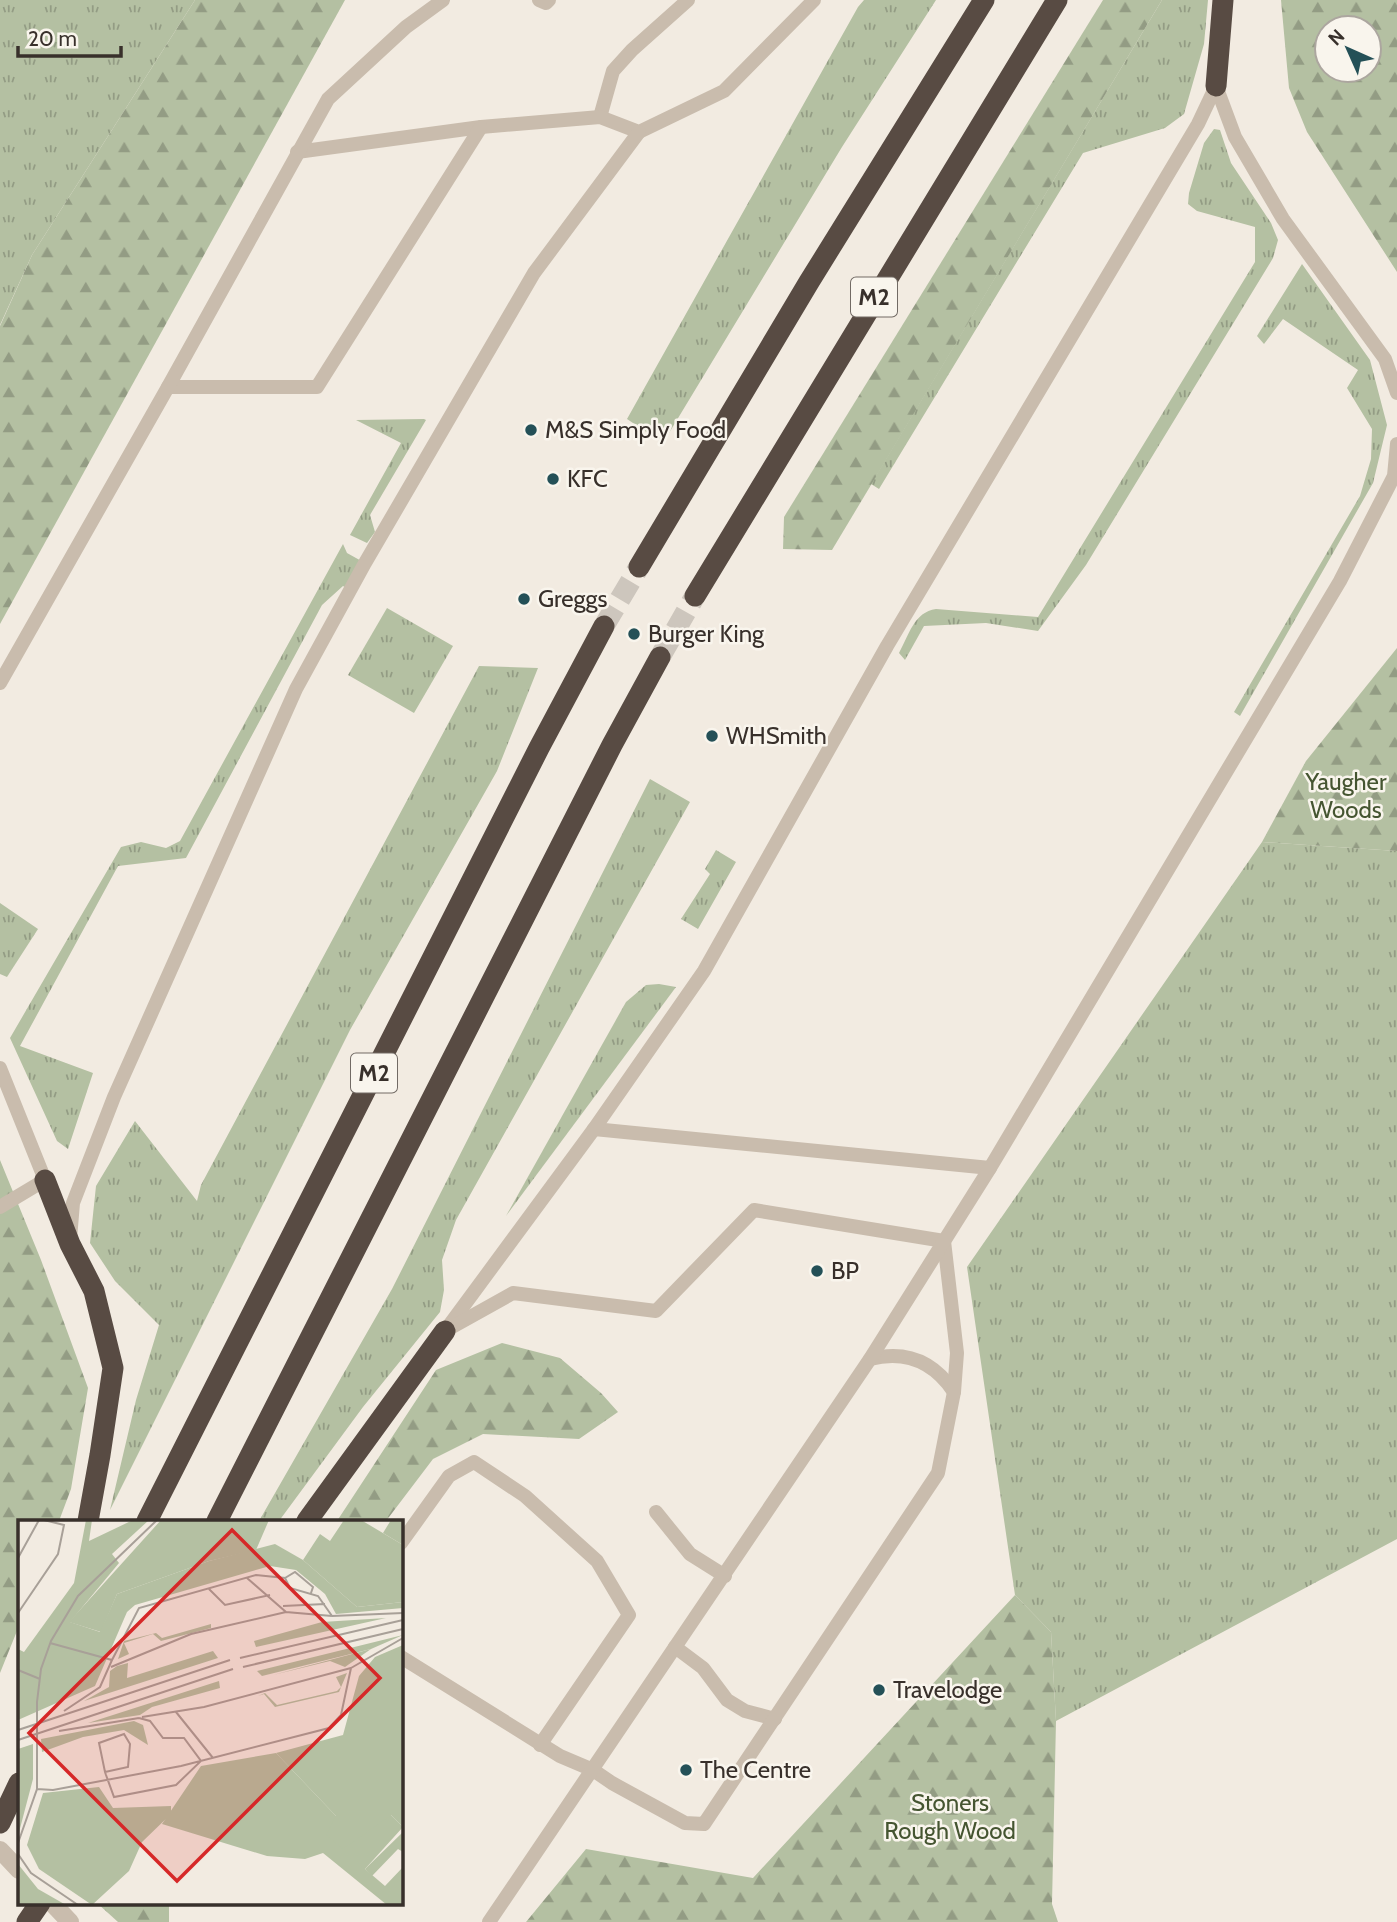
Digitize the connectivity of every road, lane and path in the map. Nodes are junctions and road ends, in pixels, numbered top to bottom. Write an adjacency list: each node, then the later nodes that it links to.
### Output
1 (443, 0): 13 (lane)
2 (539, 0): 3 (lane)
3 (549, 0)
4 (688, 0): 10 (lane)
5 (814, 0): 12 (lane)
6 (984, 0): 17 (highway, M2)
7 (1056, 0): 18 (highway, M2)
8 (1223, 0): 9 (highway)
9 (1216, 86): 15 (lane); 23 (lane)
10 (600, 117): 11 (lane); 12 (lane)
11 (481, 127): 13 (lane); 14 (lane)
12 (639, 132): 28 (lane)
13 (297, 152): 14 (lane)
14 (168, 387): 21 (lane)
15 (1397, 393)
16 (1397, 444): 24 (lane)
17 (639, 567)
18 (695, 596)
19 (604, 626): 34 (highway, M2)
20 (660, 657): 35 (highway, M2)
21 (0, 683)
22 (0, 1068): 25 (lane)
23 (594, 1129): 24 (lane); 29 (lane)
24 (990, 1168): 27 (lane)
25 (45, 1180): 26 (lane); 28 (highway)
26 (0, 1207)
27 (944, 1241): 29 (lane); 30 (lane); 31 (lane)
28 (70, 1244): 33 (highway)
29 (445, 1331): 36 (highway)
30 (870, 1359): 31 (lane); 38 (lane)
31 (954, 1392): 41 (lane)
32 (656, 1512): 38 (lane)
33 (88, 1520)
34 (147, 1520)
35 (218, 1520)
36 (308, 1520)
37 (402, 1542): 42 (lane)
38 (725, 1576): 39 (lane)
39 (676, 1647): 41 (lane); 43 (lane)
40 (402, 1658): 42 (lane)
41 (775, 1719): 43 (lane)
42 (540, 1745): 43 (lane)
43 (593, 1769): 54 (lane)
44 (18, 1785): 45 (highway)
45 (0, 1823)
46 (0, 1850): 47 (street)
47 (18, 1869)
48 (30, 1904): 51 (highway)
49 (39, 1904): 52 (highway)
50 (53, 1904): 53 (street)
51 (21, 1922)
52 (27, 1922)
53 (70, 1922)
54 (489, 1922)

